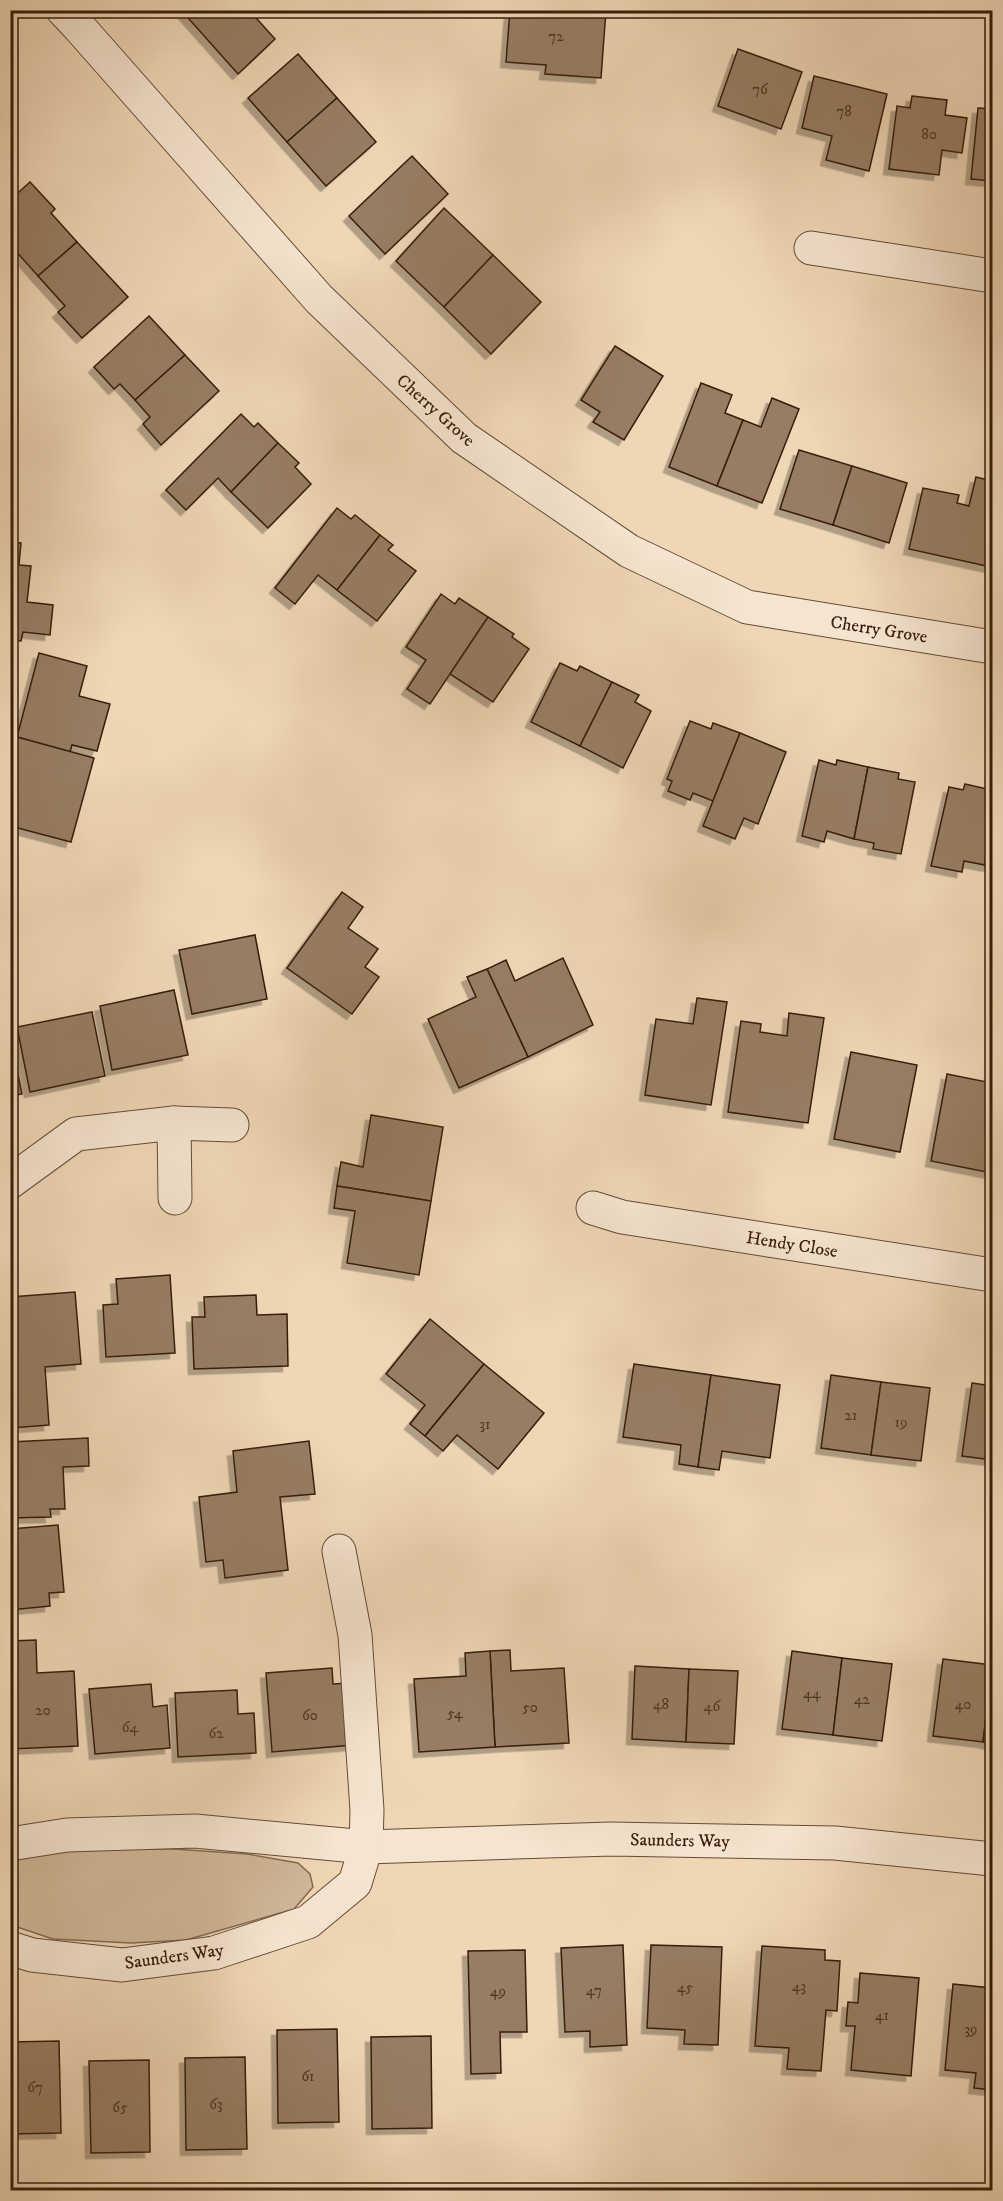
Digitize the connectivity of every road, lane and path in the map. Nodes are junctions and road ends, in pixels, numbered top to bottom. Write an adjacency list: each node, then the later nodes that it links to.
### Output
1 (79, 16): 4 (street, Cherry Grove)
2 (811, 248): 3 (street)
3 (993, 276)
4 (993, 647)
5 (174, 1123): 6 (street); 7 (street); 8 (street)
6 (232, 1125)
7 (10, 1182)
8 (175, 1198)
9 (592, 1208): 10 (street, Hendy Close)
10 (993, 1275)
11 (339, 1551): 13 (street)
12 (10, 1844): 13 (street, Saunders Way)
13 (366, 1846): 14 (street, Saunders Way); 15 (street, Saunders Way)
14 (993, 1859)
15 (10, 1948)

